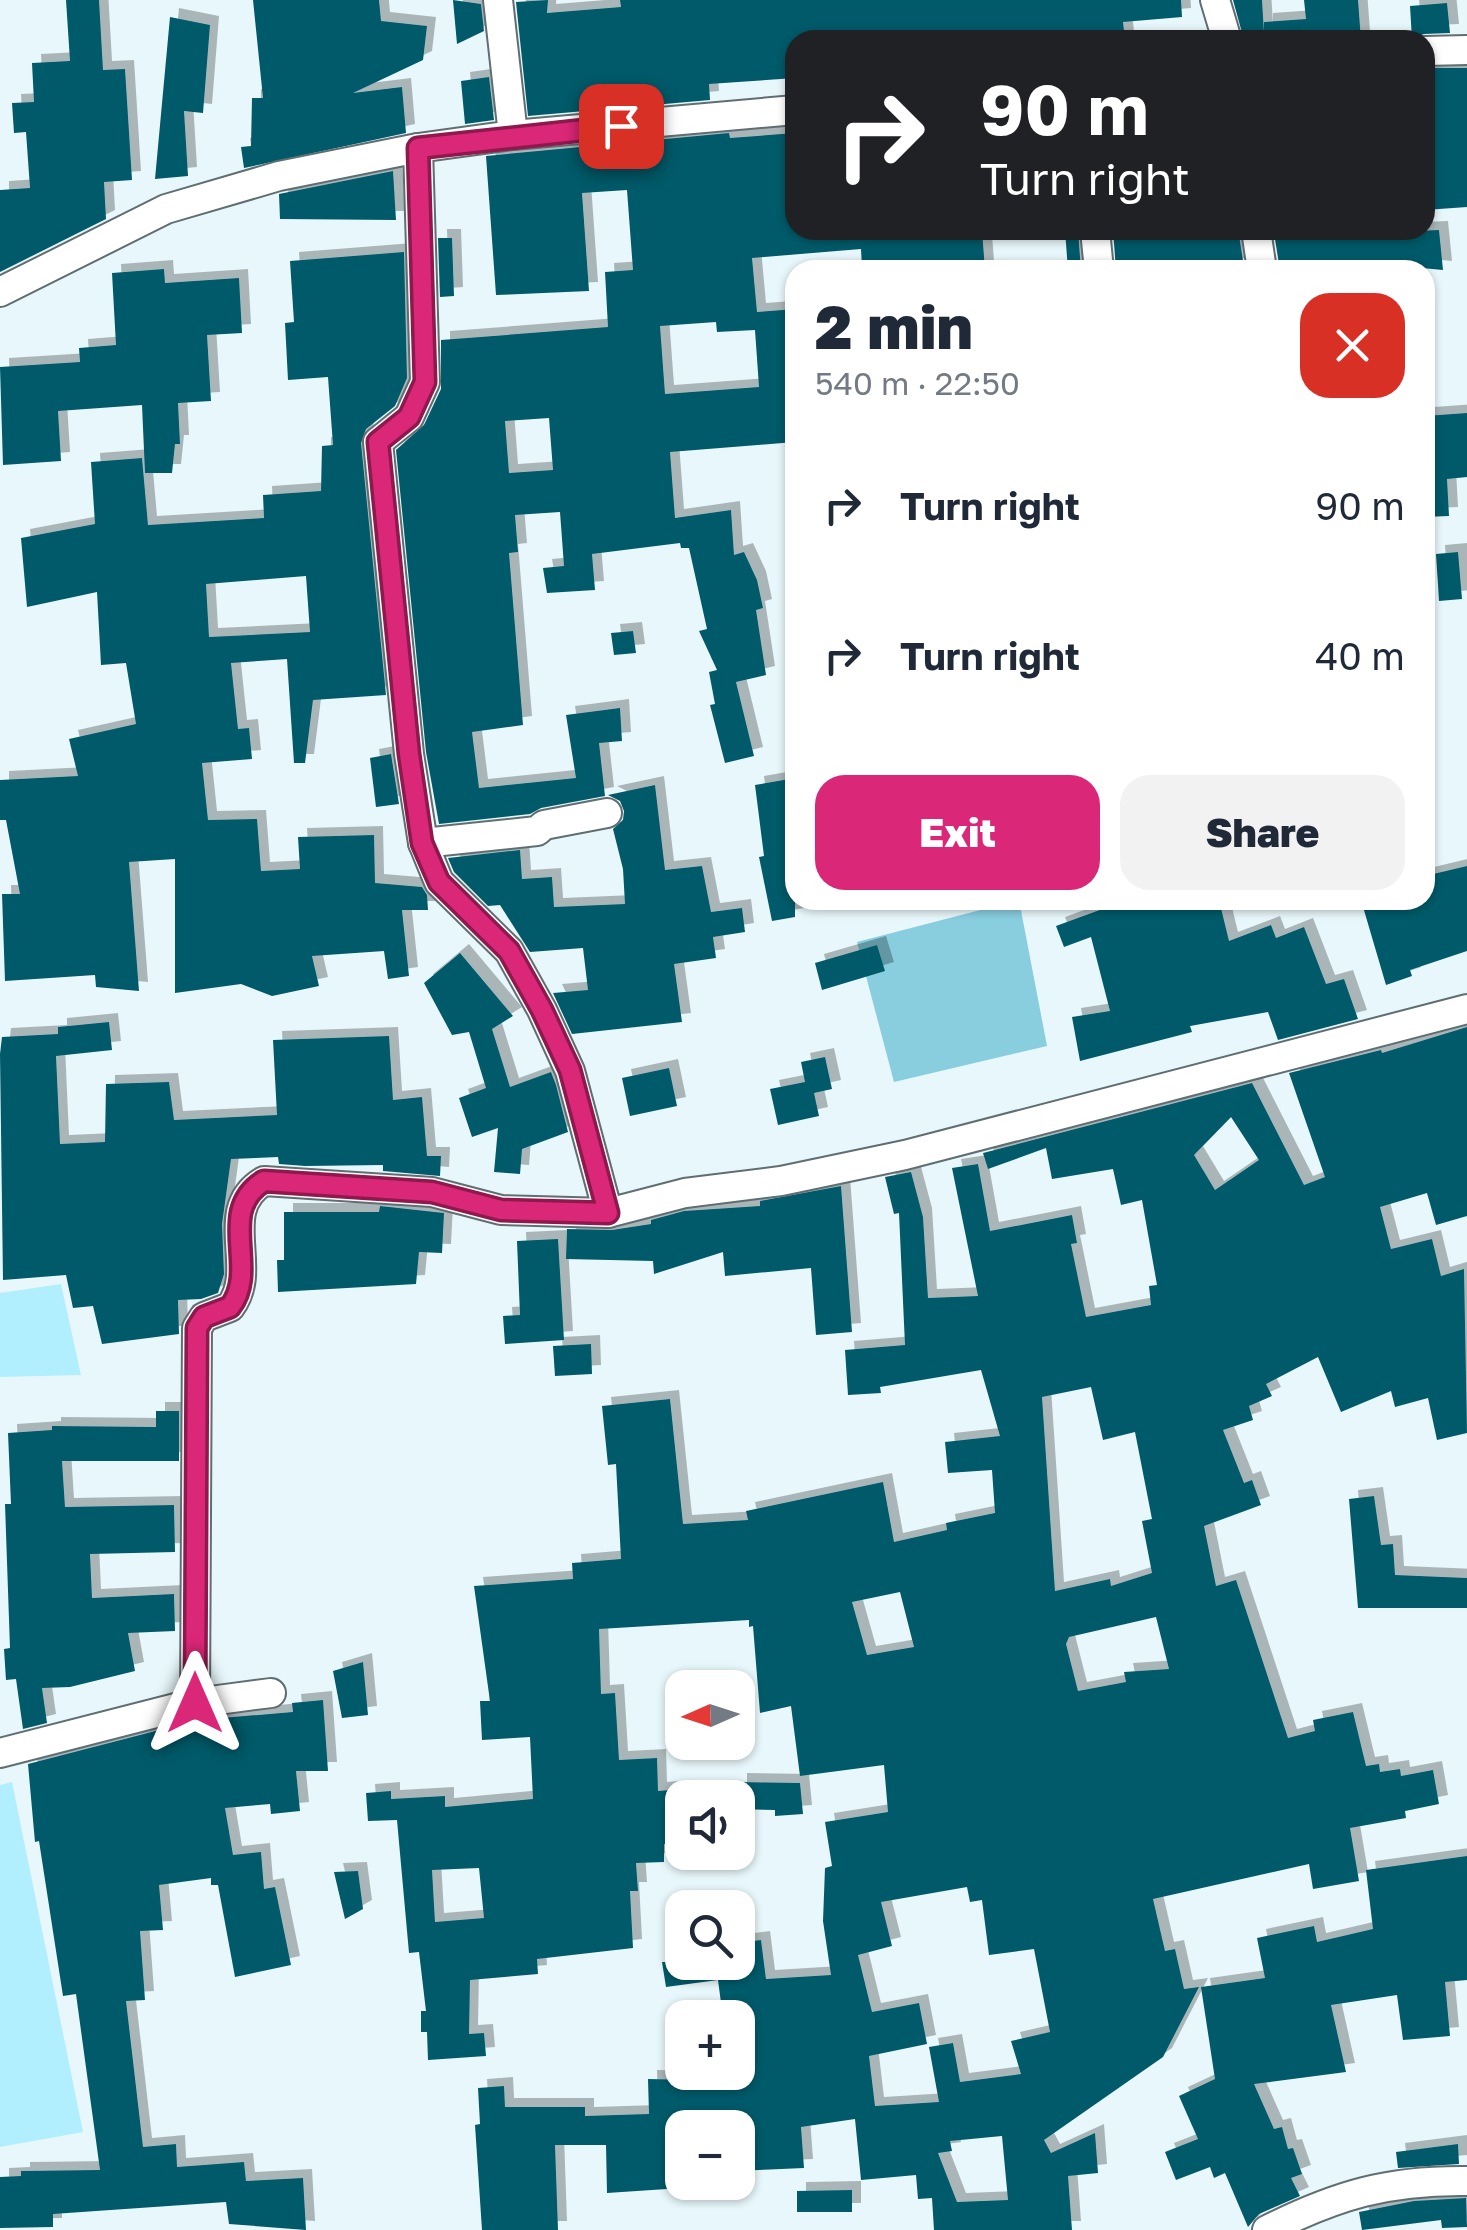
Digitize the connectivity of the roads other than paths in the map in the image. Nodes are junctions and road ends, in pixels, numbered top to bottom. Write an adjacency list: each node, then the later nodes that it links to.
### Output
1 (498, 0): 7 (street)
2 (1215, 0): 3 (street)
3 (1225, 30)
4 (1467, 50): 5 (street)
5 (1435, 52)
6 (785, 111): 7 (street)
7 (513, 135): 8 (street)
8 (418, 148): 9 (street); 11 (street)
9 (0, 292)
10 (607, 813): 11 (street)
11 (422, 843): 13 (street)
12 (1467, 1009): 13 (street)
13 (608, 1213): 15 (street)
14 (271, 1693): 15 (street)
15 (195, 1703): 16 (street)
16 (0, 1753)
17 (1467, 2181): 18 (street)
18 (1267, 2230)

